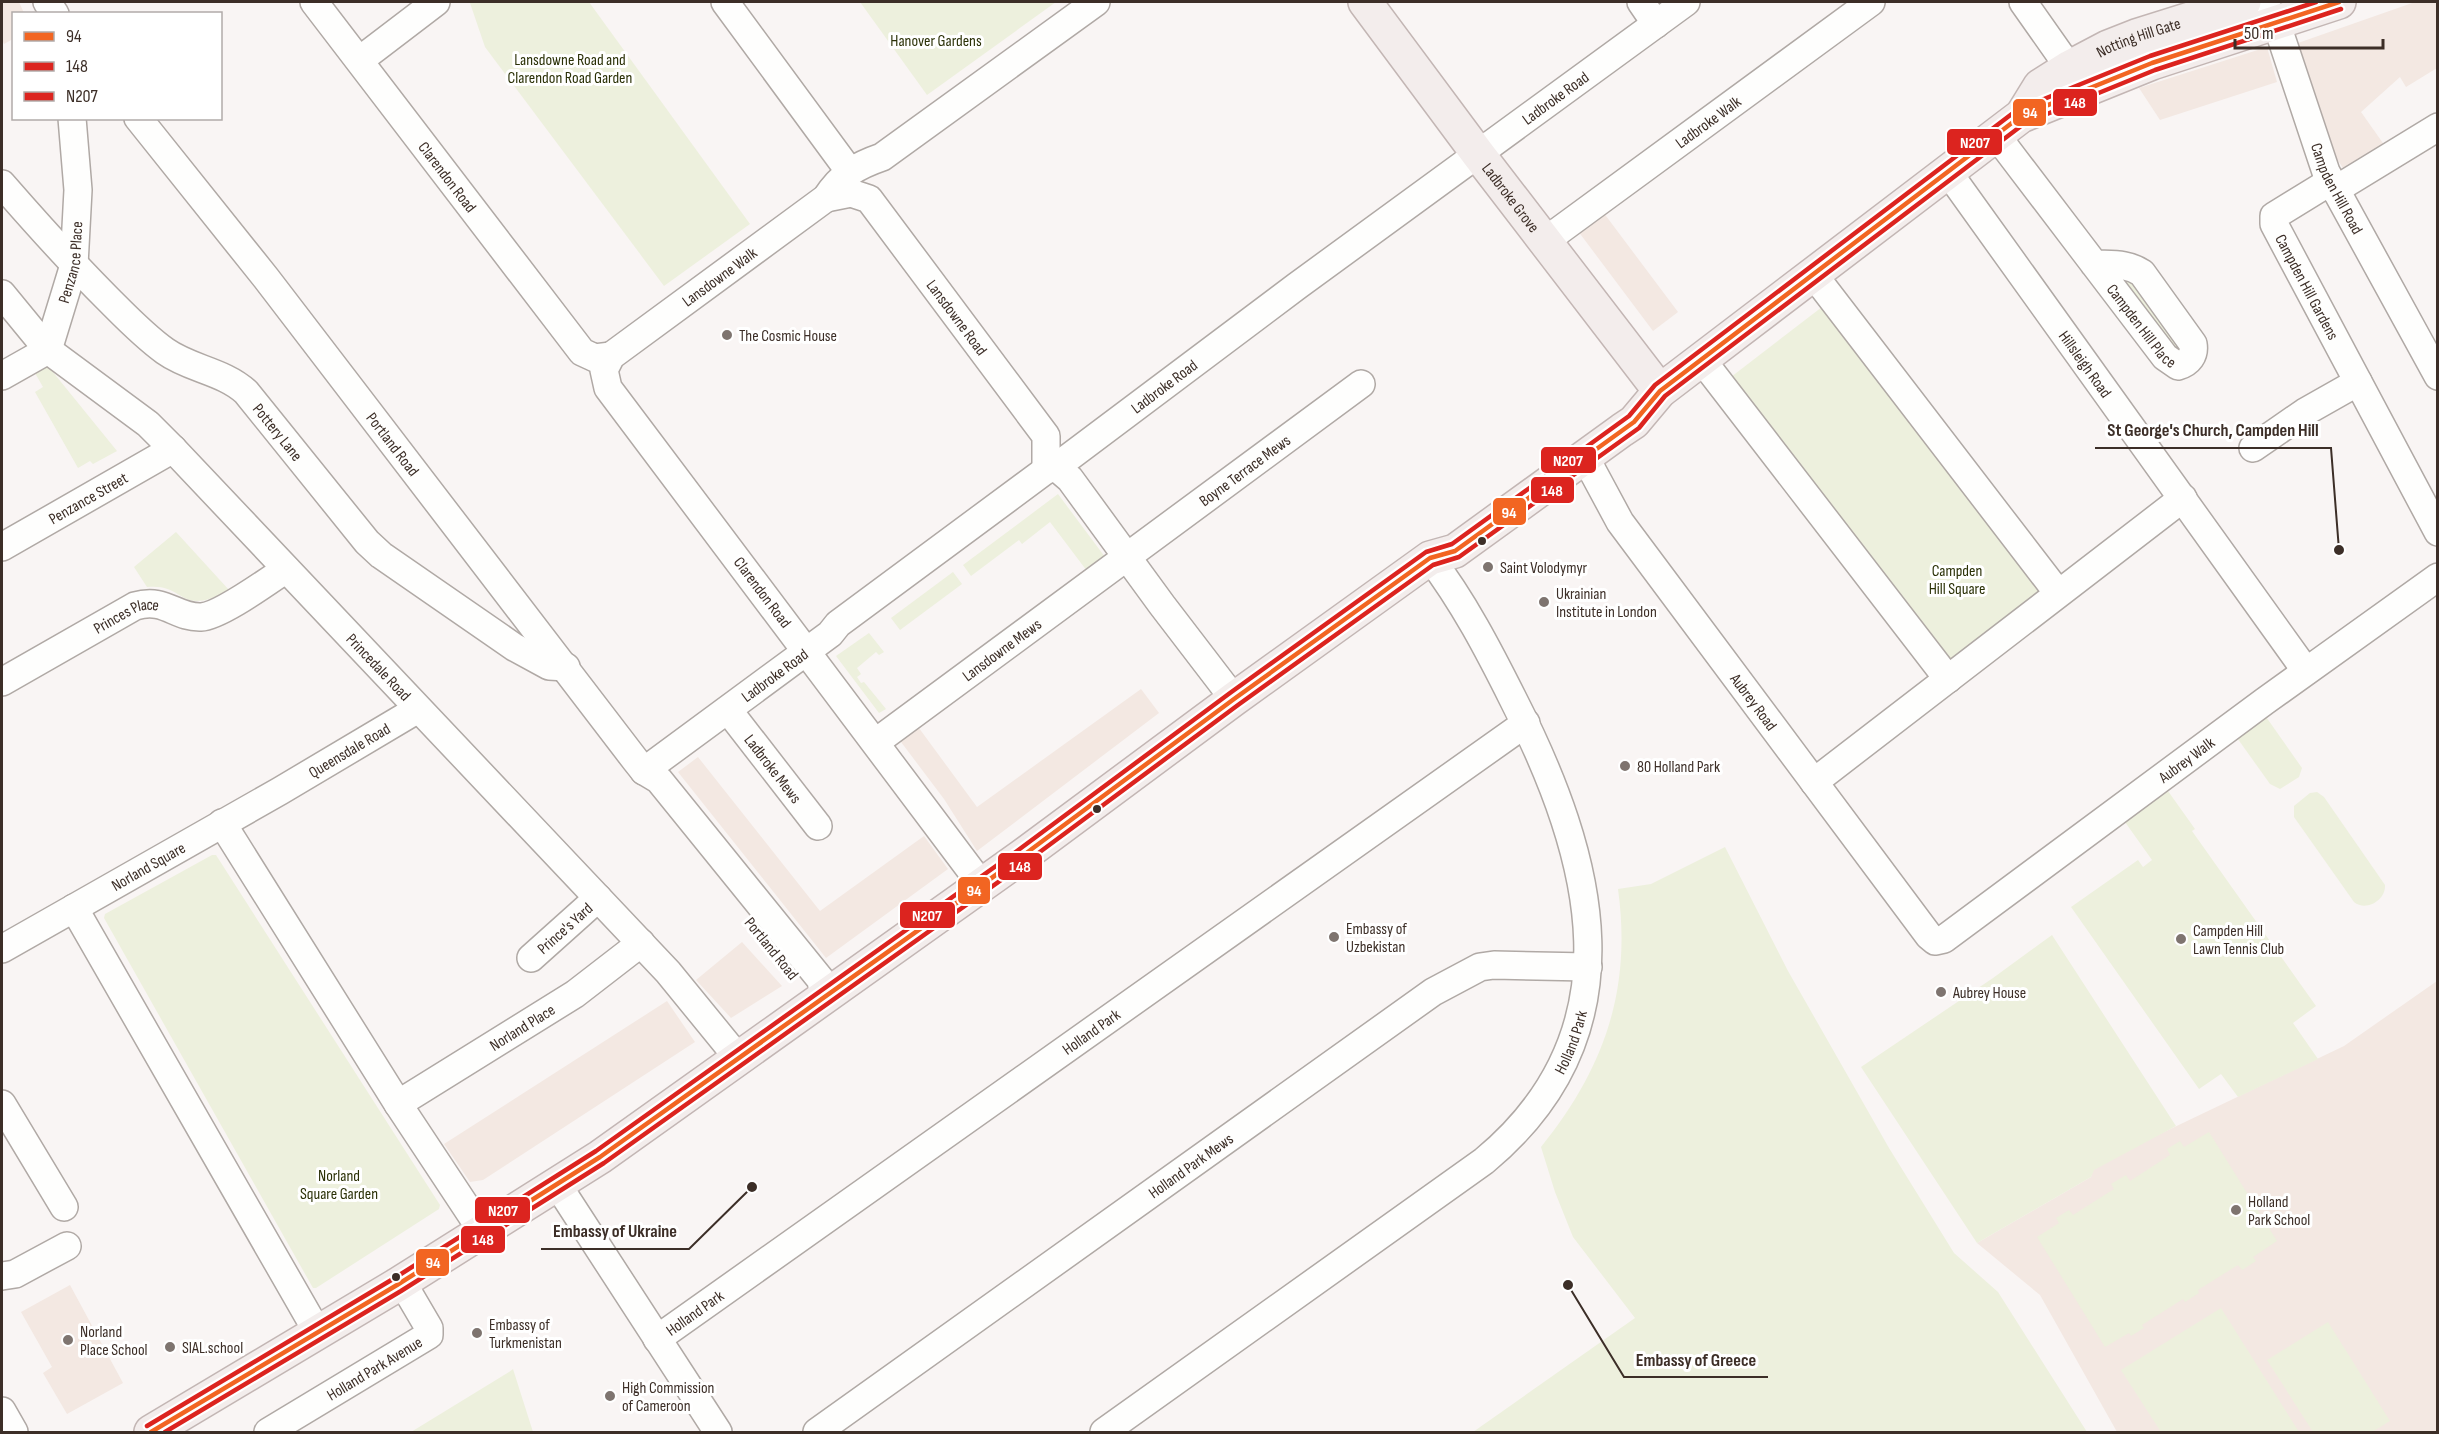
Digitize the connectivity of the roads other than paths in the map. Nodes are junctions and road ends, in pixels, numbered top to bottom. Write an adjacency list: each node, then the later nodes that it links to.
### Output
1 (314, 2): 15 (street, Clarendon Road)
2 (436, 2): 15 (street)
3 (725, 2): 23 (street, Lansdowne Road)
4 (1096, 2): 23 (street, Lansdowne Walk)
5 (1365, 2): 21 (main road, Ladbroke Grove)
6 (1641, 2): 14 (street)
7 (1686, 2): 14 (street, Ladbroke Road)
8 (1871, 2): 26 (street, Ladbroke Walk)
9 (2023, 2): 16 (street)
10 (2244, 2): 16 (main road, Notting Hill Gate)
11 (2249, 2): 13 (street, Campden Hill Road)
12 (2339, 2): 13 (main road, Notting Hill Gate)
13 (2276, 23): 16 (main road, Notting Hill Gate); 25 (street, Campden Hill Road)
14 (1656, 24): 21 (street, Ladbroke Road)
15 (360, 60): 32 (street, Clarendon Road)
16 (2077, 78): 19 (main road)
17 (72, 120): 28 (street, Penzance Place)
18 (140, 120): 54 (street, Portland Road)
19 (2008, 126): 22 (main road); 27 (street)
20 (2438, 127): 25 (street)
21 (1478, 154): 26 (main road, Ladbroke Grove); 40 (street, Ladbroke Road)
22 (1948, 172): 29 (main road); 45 (street, Hillsleigh Road)
23 (858, 183): 32 (street, Lansdowne Walk); 39 (street, Lansdowne Road)
24 (2, 184): 28 (street, Pottery Lane)
25 (2333, 186): 35 (street, Campden Hill Road); 36 (street, Campden Hill Gardens)
26 (1545, 242): 38 (main road, Ladbroke Grove)
27 (2094, 264)
28 (74, 265): 31 (street, Penzance Place); 54 (street, Pottery Lane)
29 (1813, 274): 33 (main road); 52 (street)
30 (2, 294): 31 (street, Princedale Road)
31 (48, 350): 34 (street); 42 (street, Princedale Road)
32 (611, 356): 53 (street, Clarendon Road)
33 (1702, 360): 38 (main road); 56 (street)
34 (2, 376)
35 (2438, 376)
36 (2358, 382): 41 (street); 46 (street, Campden Hill Gardens)
37 (1361, 384): 48 (street, Boyne Terrace Mews)
38 (1660, 391): 43 (main road); 49 (main road)
39 (1046, 436): 40 (street); 44 (street)
40 (1083, 446): 44 (street, Ladbroke Road)
41 (2253, 448)
42 (173, 449): 47 (street, Penzance Street); 50 (street, Princedale Road)
43 (1585, 457): 49 (main road); 64 (street, Aubrey Road)
44 (1051, 468): 48 (street); 53 (street, Ladbroke Road)
45 (2183, 498): 52 (street); 55 (street, Hillsleigh Road)
46 (2438, 532)
47 (2, 547)
48 (1127, 555): 58 (street); 62 (street, Lansdowne Mews)
49 (1431, 558): 58 (main road); 61 (street, Holland Park)
50 (286, 569): 57 (street, Princes Place); 59 (street, Princedale Road)
51 (2438, 577): 55 (street, Aubrey Walk)
52 (2058, 593): 56 (street)
53 (807, 651): 60 (street, Ladbroke Road); 62 (street, Clarendon Road)
54 (566, 667): 63 (street, Portland Road)
55 (2306, 671): 71 (street, Aubrey Walk)
56 (1948, 679): 64 (street)
57 (2, 682)
58 (1234, 699): 68 (main road)
59 (418, 709): 65 (street, Queensdale Road); 69 (street, Princedale Road)
60 (728, 710): 63 (street, Ladbroke Road); 67 (street, Ladbroke Mews)
61 (1526, 723): 75 (street, Holland Park); 87 (street, Holland Park)
62 (876, 742): 68 (street, Clarendon Road)
63 (644, 771): 76 (street, Portland Road)
64 (1814, 782): 71 (street, Aubrey Road)
65 (280, 791): 66 (street, Norland Square)
66 (222, 823): 70 (street, Norland Square); 79 (street)
67 (818, 826)
68 (981, 884): 76 (main road)
69 (598, 898): 72 (street, Princedale Road); 74 (street, Prince's Yard)
70 (74, 908): 73 (street, Norland Square); 86 (street)
71 (1935, 940)
72 (641, 942): 77 (street, Princedale Road); 79 (street, Norland Place)
73 (10, 945)
74 (531, 958)
75 (1588, 967): 93 (street, Holland Park Mews); 94 (street, Holland Park)
76 (824, 998): 77 (main road)
77 (739, 1059): 80 (main road)
78 (2, 1104): 81 (street)
79 (398, 1104): 82 (street)
80 (557, 1184): 82 (main road); 87 (street, Holland Park)
81 (64, 1207)
82 (482, 1232): 85 (main road)
83 (67, 1246): 84 (street)
84 (2, 1276)
85 (402, 1282): 86 (main road); 91 (street, Holland Park Avenue)
86 (318, 1333): 90 (main road)
87 (657, 1339): 92 (street, Holland Park)
88 (2, 1411): 89 (street)
89 (14, 1432)
90 (151, 1432)
91 (268, 1432)
92 (718, 1432)
93 (817, 1432)
94 (1104, 1432)

